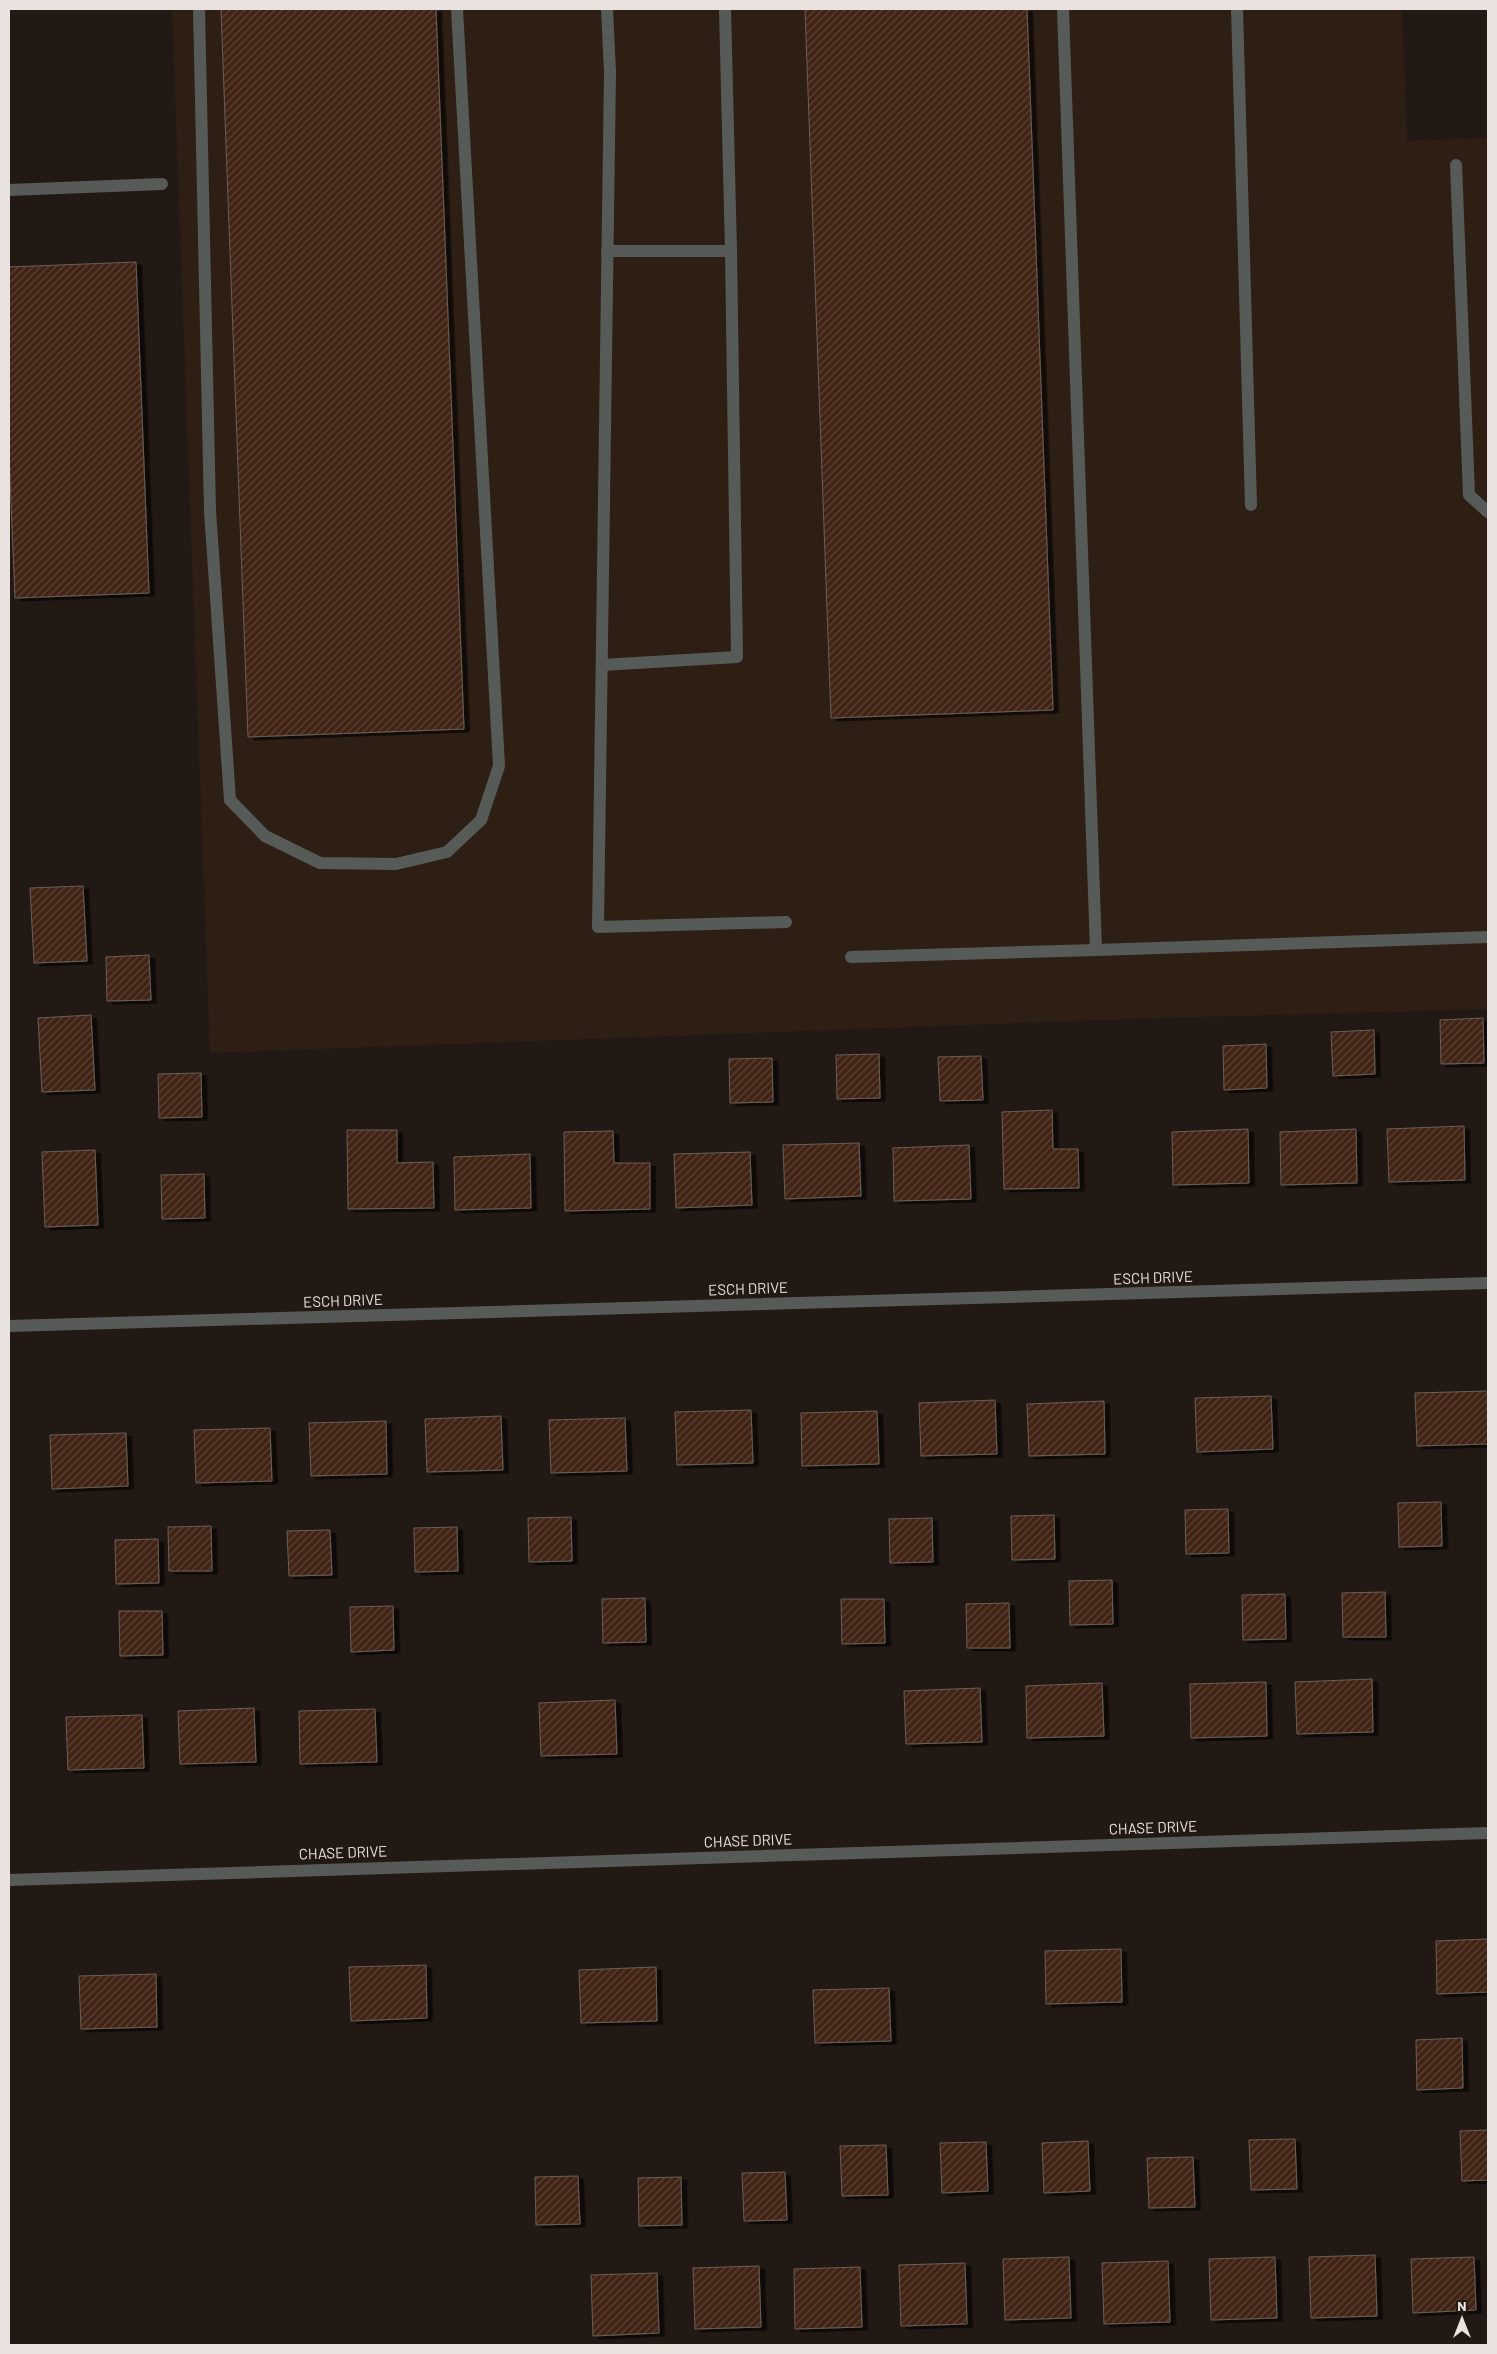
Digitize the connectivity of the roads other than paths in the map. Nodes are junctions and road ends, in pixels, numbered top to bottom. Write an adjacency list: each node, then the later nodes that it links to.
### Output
1 (199, 9): 2 (street)
2 (457, 9)
3 (606, 9): 10 (street)
4 (725, 9): 11 (street)
5 (1064, 9): 17 (street)
6 (1237, 9): 12 (street)
7 (1456, 165): 13 (street)
8 (162, 184): 9 (street)
9 (9, 190)
10 (607, 251): 11 (street); 14 (street)
11 (731, 251): 14 (street)
12 (1252, 505)
13 (1488, 512)
14 (602, 666): 15 (street)
15 (786, 922)
16 (1488, 937): 17 (street)
17 (1096, 950): 18 (street)
18 (851, 957)
19 (1488, 1283): 20 (street, ESCH DRIVE)
20 (9, 1326)
21 (1488, 1833): 22 (street, CHASE DRIVE)
22 (9, 1880)

